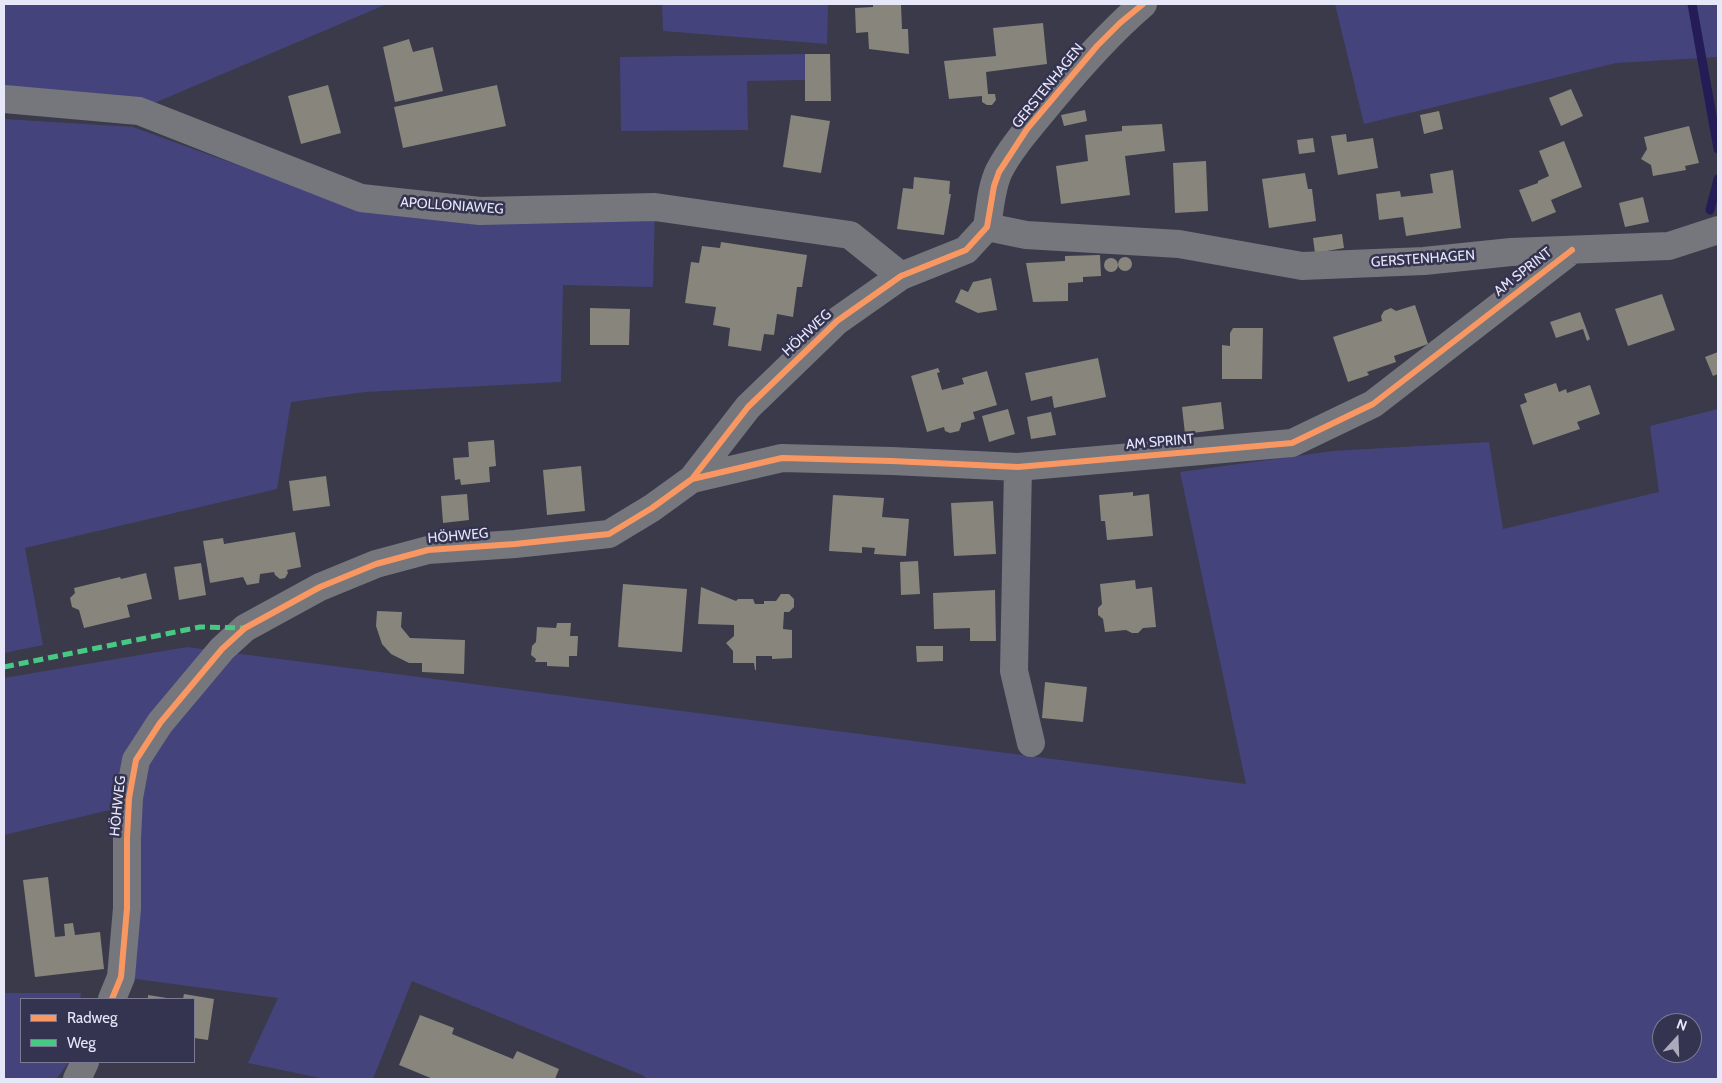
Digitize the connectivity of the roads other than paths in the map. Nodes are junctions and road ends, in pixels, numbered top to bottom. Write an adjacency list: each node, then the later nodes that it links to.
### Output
1 (1143, 4): 3 (street, GERSTENHAGEN)
2 (4, 100): 6 (street, APOLLONIAWEG)
3 (987, 227): 5 (street, GERSTENHAGEN); 6 (street, HÖHWEG)
4 (1718, 230): 5 (street, GERSTENHAGEN)
5 (1572, 250): 7 (street, AM SPRINT)
6 (901, 276): 8 (street, HÖHWEG)
7 (1018, 467): 8 (street, AM SPRINT); 9 (street)
8 (692, 480): 10 (street, HÖHWEG)
9 (1031, 743)
10 (112, 998)
11 (84, 1063): 12 (street)
12 (76, 1079)

